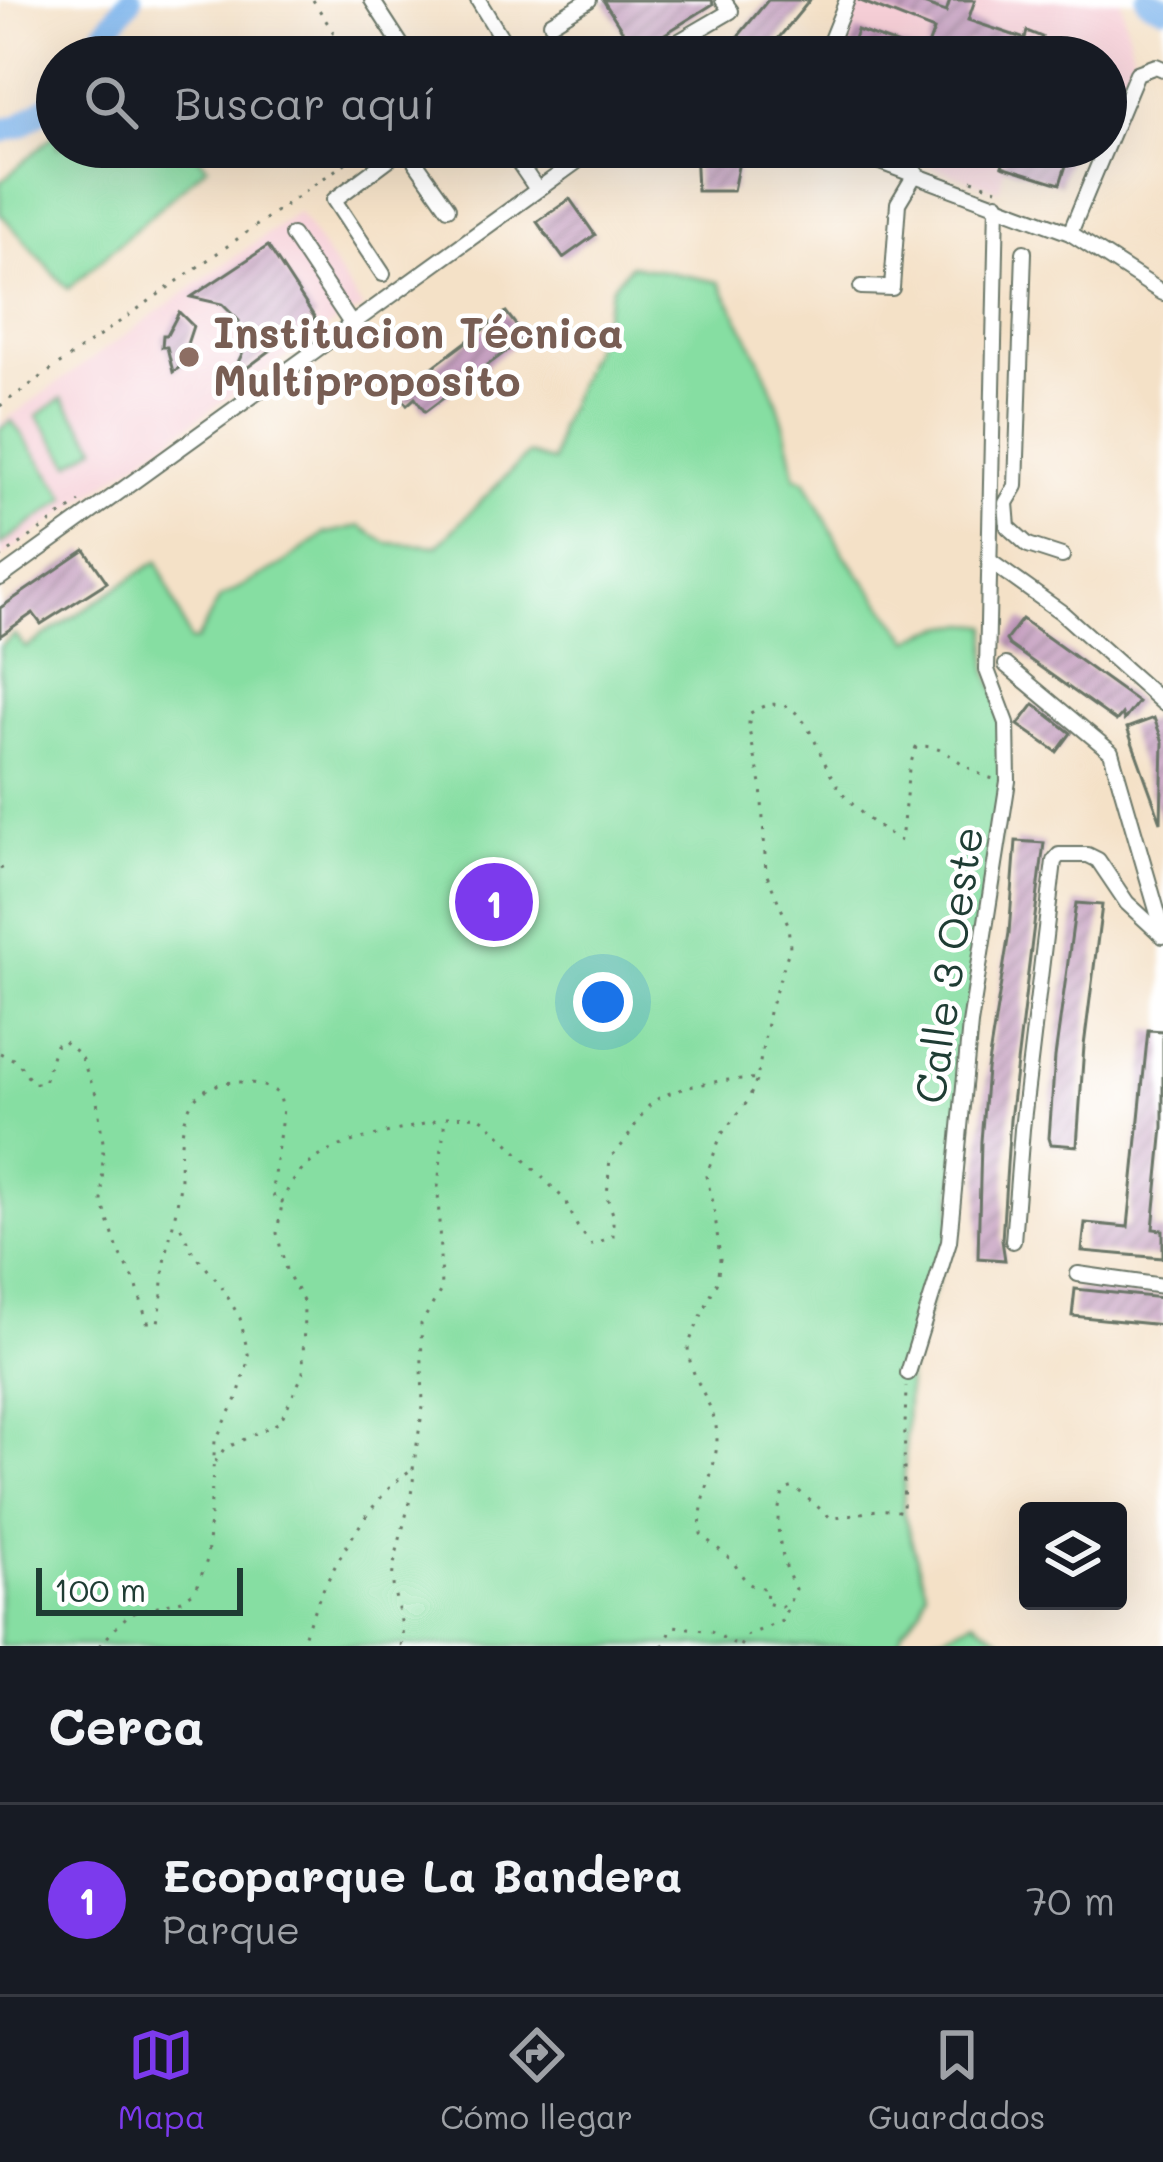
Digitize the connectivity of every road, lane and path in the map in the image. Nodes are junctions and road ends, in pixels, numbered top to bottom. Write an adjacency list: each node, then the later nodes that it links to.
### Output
1 (313, 0): 8 (path)
2 (372, 0): 9 (street)
3 (478, 0): 10 (street)
4 (589, 0): 7 (street)
5 (723, 0): 11 (street)
6 (847, 0): 12 (street)
7 (550, 23)
8 (336, 36)
9 (395, 36)
10 (500, 36)
11 (688, 36)
12 (832, 36)
13 (1163, 69): 14 (street)
14 (1127, 97)
15 (338, 168): 35 (path)
16 (377, 168): 29 (street)
17 (420, 168): 25 (street)
18 (522, 168): 23 (street)
19 (566, 168): 23 (street)
20 (901, 168): 22 (street)
21 (1097, 168): 26 (street)
22 (916, 173): 24 (street); 30 (street)
23 (536, 188): 32 (street)
24 (997, 203): 26 (street); 33 (street, Calle 3 Oeste)
25 (448, 208)
26 (1070, 233): 31 (street)
27 (292, 235): 32 (street)
28 (1024, 252): 34 (street)
29 (383, 274)
30 (861, 287)
31 (1163, 293)
32 (352, 325): 38 (street)
33 (994, 388): 34 (street); 37 (street, Calle 3 Oeste)
34 (1019, 388): 36 (street)
35 (0, 406)
36 (1062, 556)
37 (991, 562): 40 (street); 41 (street, Calle 3 Oeste)
38 (0, 578)
39 (1006, 665): 44 (street)
40 (1163, 703)
41 (1008, 781): 46 (path); 53 (street, Calle 3 Oeste)
42 (10, 864): 43 (path)
43 (0, 869)
44 (1163, 933): 50 (street)
45 (0, 1053): 49 (path)
46 (757, 1079): 47 (path); 56 (path)
47 (445, 1117): 48 (path); 55 (path)
48 (282, 1202): 49 (path); 54 (path)
49 (176, 1218): 54 (path)
50 (1013, 1241)
51 (1078, 1274): 52 (street)
52 (1163, 1286)
53 (908, 1373): 56 (path)
54 (212, 1466): 57 (path)
55 (413, 1469): 58 (path); 59 (path)
56 (790, 1599): 61 (path)
57 (99, 1646)
58 (302, 1646)
59 (401, 1646)
60 (663, 1646): 61 (path)
61 (739, 1646)

